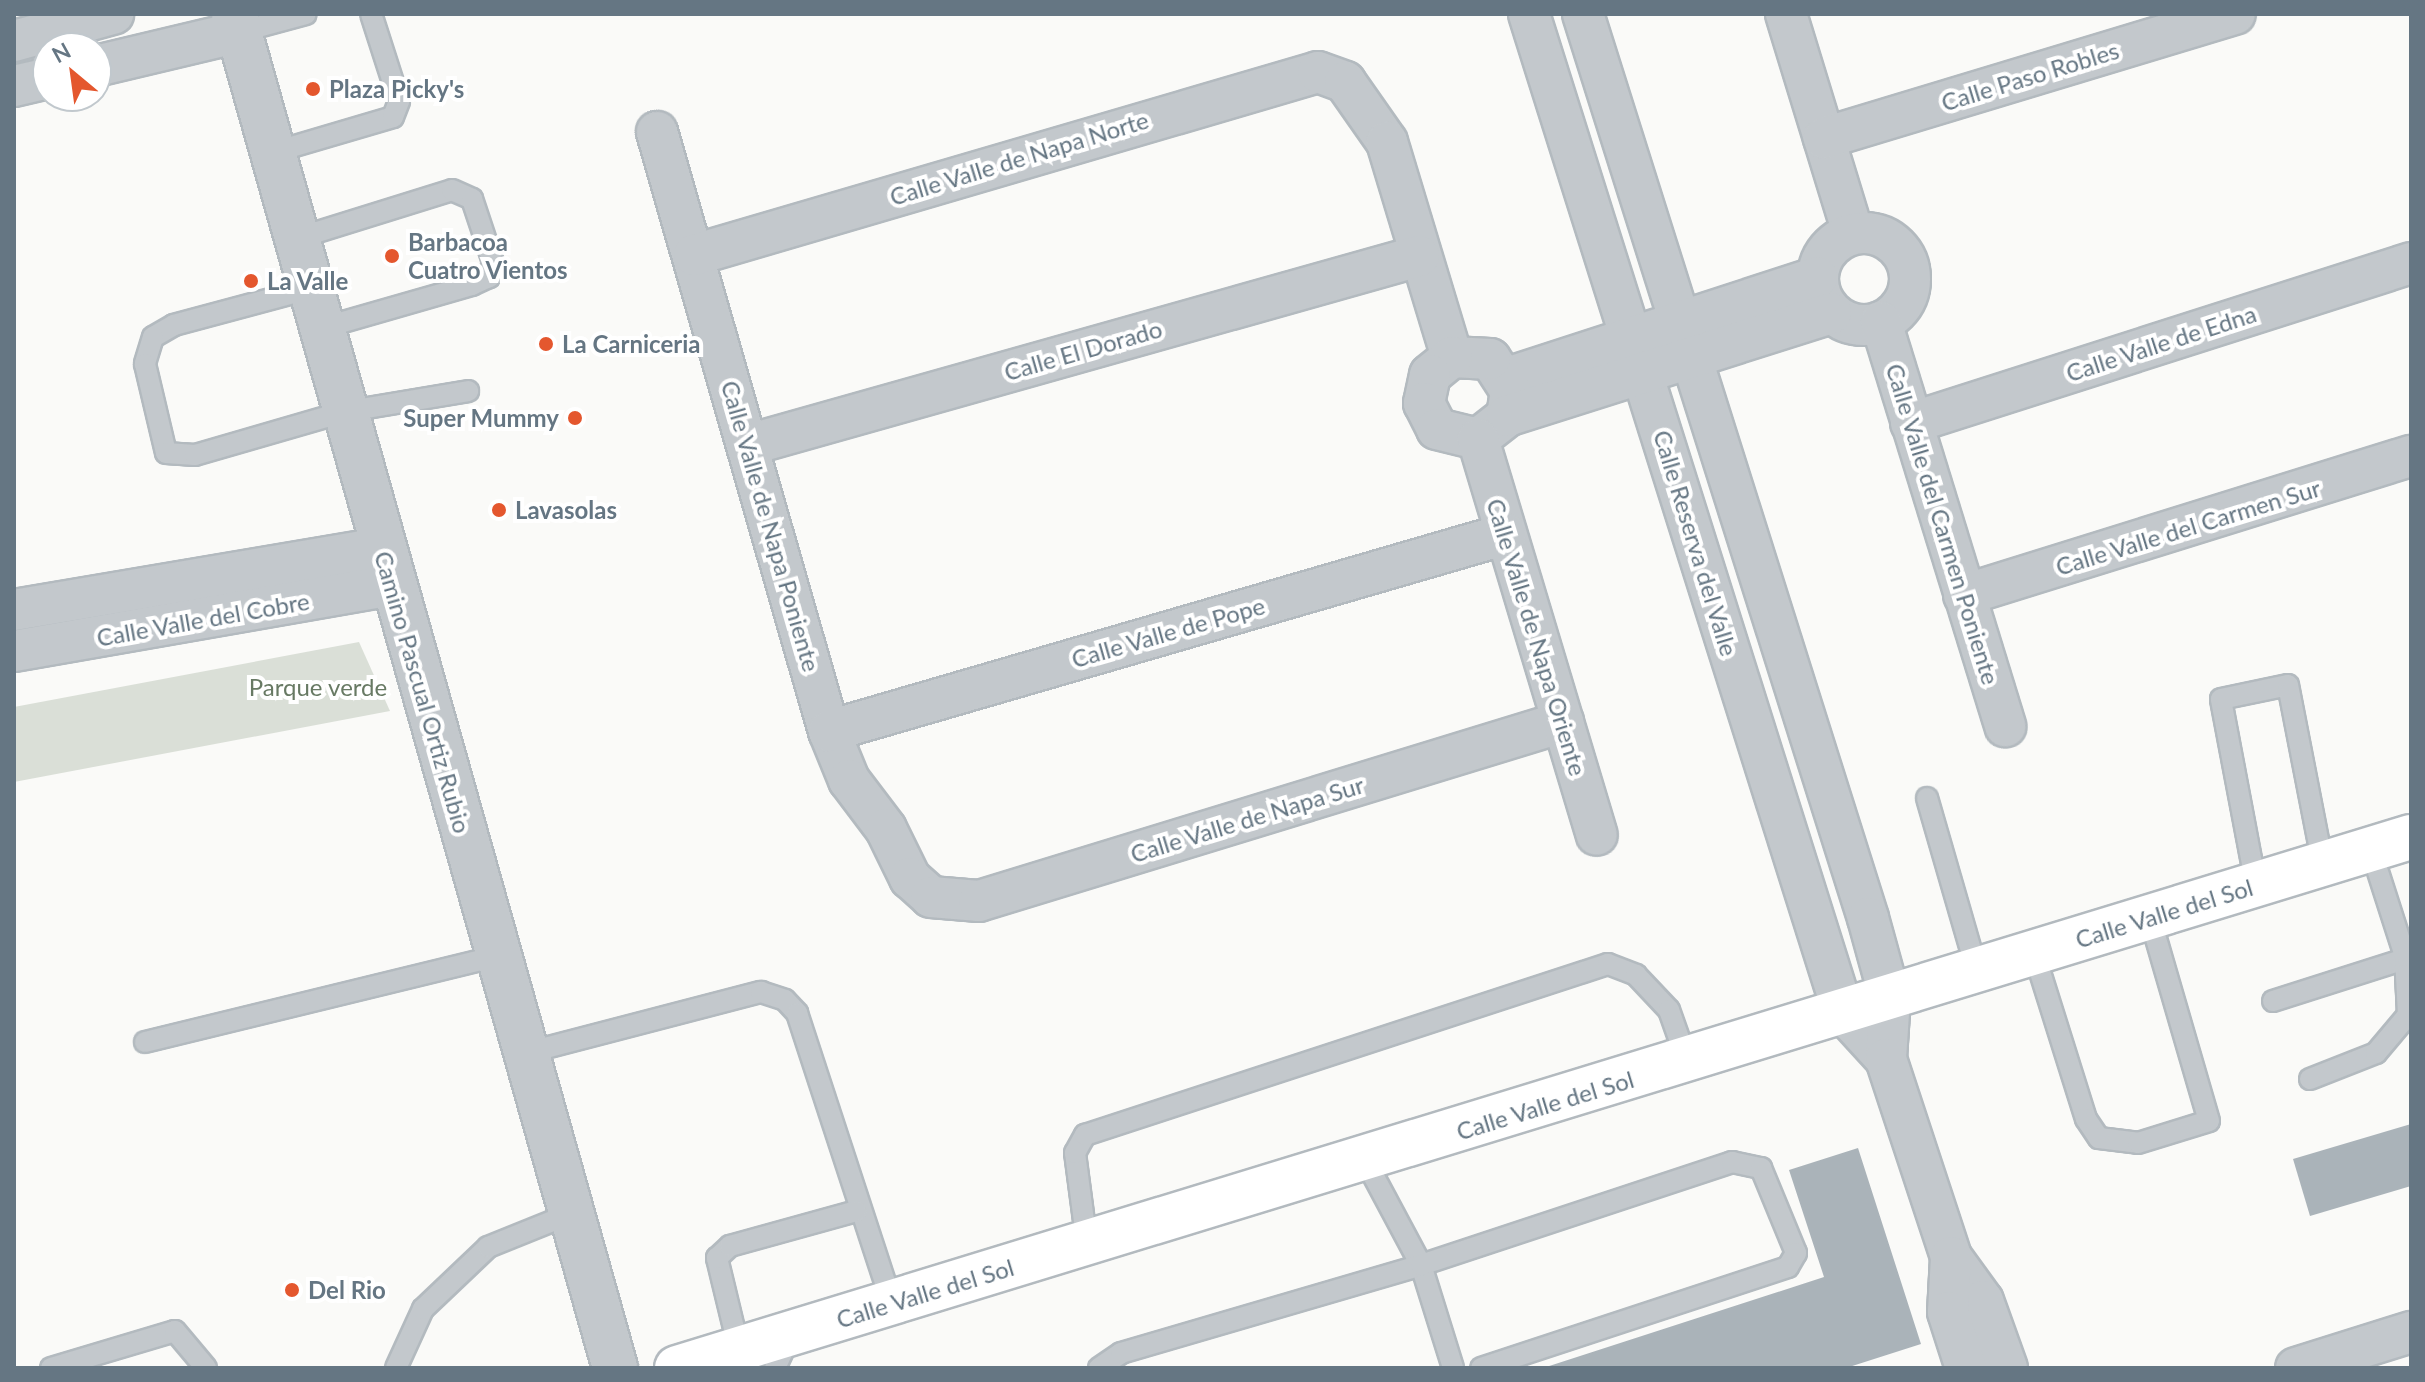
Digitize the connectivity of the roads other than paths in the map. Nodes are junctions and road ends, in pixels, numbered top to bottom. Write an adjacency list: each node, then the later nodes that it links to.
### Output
1 (113, 14): 9 (street)
2 (306, 14): 8 (lane)
3 (371, 14): 13 (lane)
4 (1529, 14): 24 (street, Calle Reserva del Valle)
5 (1583, 14): 23 (street, Calle Reserva del Valle)
6 (1786, 14): 12 (street)
7 (2235, 14): 12 (street, Calle Paso Robles)
8 (236, 23): 10 (street); 13 (street, Camino Pascual Ortiz Rubio)
9 (14, 41)
10 (112, 61)
11 (657, 132): 16 (street, Calle Valle de Napa Poniente)
12 (1824, 138): 14 (street)
13 (271, 153): 15 (street, Camino Pascual Ortiz Rubio)
14 (1853, 233): 19 (street); 22 (street)
15 (295, 240): 20 (street, Camino Pascual Ortiz Rubio); 20 (lane)
16 (694, 255): 17 (street, Calle Valle de Napa Norte); 30 (street, Calle Valle de Napa Poniente)
17 (1419, 256): 25 (street); 30 (street, Calle El Dorado)
18 (2411, 263): 29 (street, Calle Valle de Edna)
19 (1817, 277): 21 (street); 23 (street)
20 (314, 309): 28 (street, Camino Pascual Ortiz Rubio); 28 (lane)
21 (1831, 313): 22 (street); 23 (street)
22 (1881, 322): 29 (street, Calle Valle del Carmen Poniente)
23 (1685, 340): 24 (street); 55 (street, Calle Reserva del Valle)
24 (1638, 355): 27 (street); 57 (street, Calle Reserva del Valle)
25 (1452, 357): 27 (street); 27 (street)
26 (468, 391): 28 (lane)
27 (1497, 411): 32 (street, Calle Valle de Napa Oriente)
28 (343, 412): 33 (street, Camino Pascual Ortiz Rubio)
29 (1911, 423): 36 (street, Calle Valle del Carmen Poniente)
30 (748, 445): 43 (street, Calle Valle de Napa Poniente)
31 (2411, 456): 36 (street, Calle Valle del Carmen Sur)
32 (1506, 534): 41 (street, Calle Valle de Napa Oriente); 43 (street, Calle Valle de Pope)
33 (387, 567): 34 (street, Calle Valle del Cobre); 38 (street, Calle Valle del Cobre); 52 (street, Camino Pascual Ortiz Rubio)
34 (221, 574): 35 (street, Calle Valle del Cobre); 38 (street)
35 (119, 591): 37 (street, Calle Valle del Cobre); 39 (street)
36 (1964, 595): 42 (street, Calle Valle del Carmen Poniente)
37 (14, 610)
38 (233, 615): 39 (street, Calle Valle del Cobre)
39 (130, 634): 40 (street, Calle Valle del Cobre)
40 (14, 651)
41 (1563, 722): 45 (street, Calle Valle de Napa Oriente); 49 (street, Calle Valle de Napa Sur)
42 (2005, 726)
43 (829, 731): 49 (street, Calle Valle de Napa Poniente)
44 (1927, 798): 54 (lane)
45 (1597, 835)
46 (2391, 843): 47 (main road, Calle Valle del Sol); 53 (lane)
47 (2323, 865): 48 (main road, Calle Valle del Sol); 48 (lane)
48 (2256, 885): 50 (main road, Calle Valle del Sol)
49 (931, 897)
50 (2150, 918): 51 (main road, Calle Valle del Sol); 51 (lane)
51 (2034, 953): 54 (main road, Calle Valle del Sol)
52 (498, 956): 58 (lane); 59 (street, Camino Pascual Ortiz Rubio)
53 (2408, 956): 56 (lane); 62 (lane)
54 (1977, 971): 55 (main road, Calle Valle del Sol)
55 (1890, 998): 57 (main road, Calle Valle del Sol); 60 (street, Calle Reserva del Valle)
56 (2273, 1001)
57 (1843, 1012): 60 (street, Calle Reserva del Valle); 61 (main road, Calle Valle del Sol)
58 (145, 1042)
59 (526, 1053): 64 (lane); 65 (street, Camino Pascual Ortiz Rubio)
60 (1886, 1059): 67 (street, Calle Reserva del Valle)
61 (1687, 1061): 63 (main road, Calle Valle del Sol); 66 (lane)
62 (2310, 1079)
63 (1365, 1160): 66 (main road, Calle Valle del Sol); 68 (lane)
64 (856, 1211): 69 (lane); 71 (lane)
65 (572, 1213): 74 (lane); 75 (street, Camino Pascual Ortiz Rubio)
66 (1087, 1244): 69 (main road, Calle Valle del Sol)
67 (1951, 1257): 80 (street, Calle Reserva del Valle); 81 (street, Calle Reserva del Valle)
68 (1421, 1265): 77 (lane); 78 (lane); 79 (lane)
69 (892, 1303): 71 (main road, Calle Valle del Sol)
70 (2411, 1332): 82 (street)
71 (768, 1350): 76 (main road, Calle Valle del Sol)
72 (51, 1368): 73 (lane)
73 (206, 1368)
74 (396, 1368)
75 (615, 1368)
76 (677, 1368)
77 (1099, 1368)
78 (1453, 1368)
79 (1481, 1368)
80 (1966, 1368)
81 (2007, 1368)
82 (2296, 1368)

